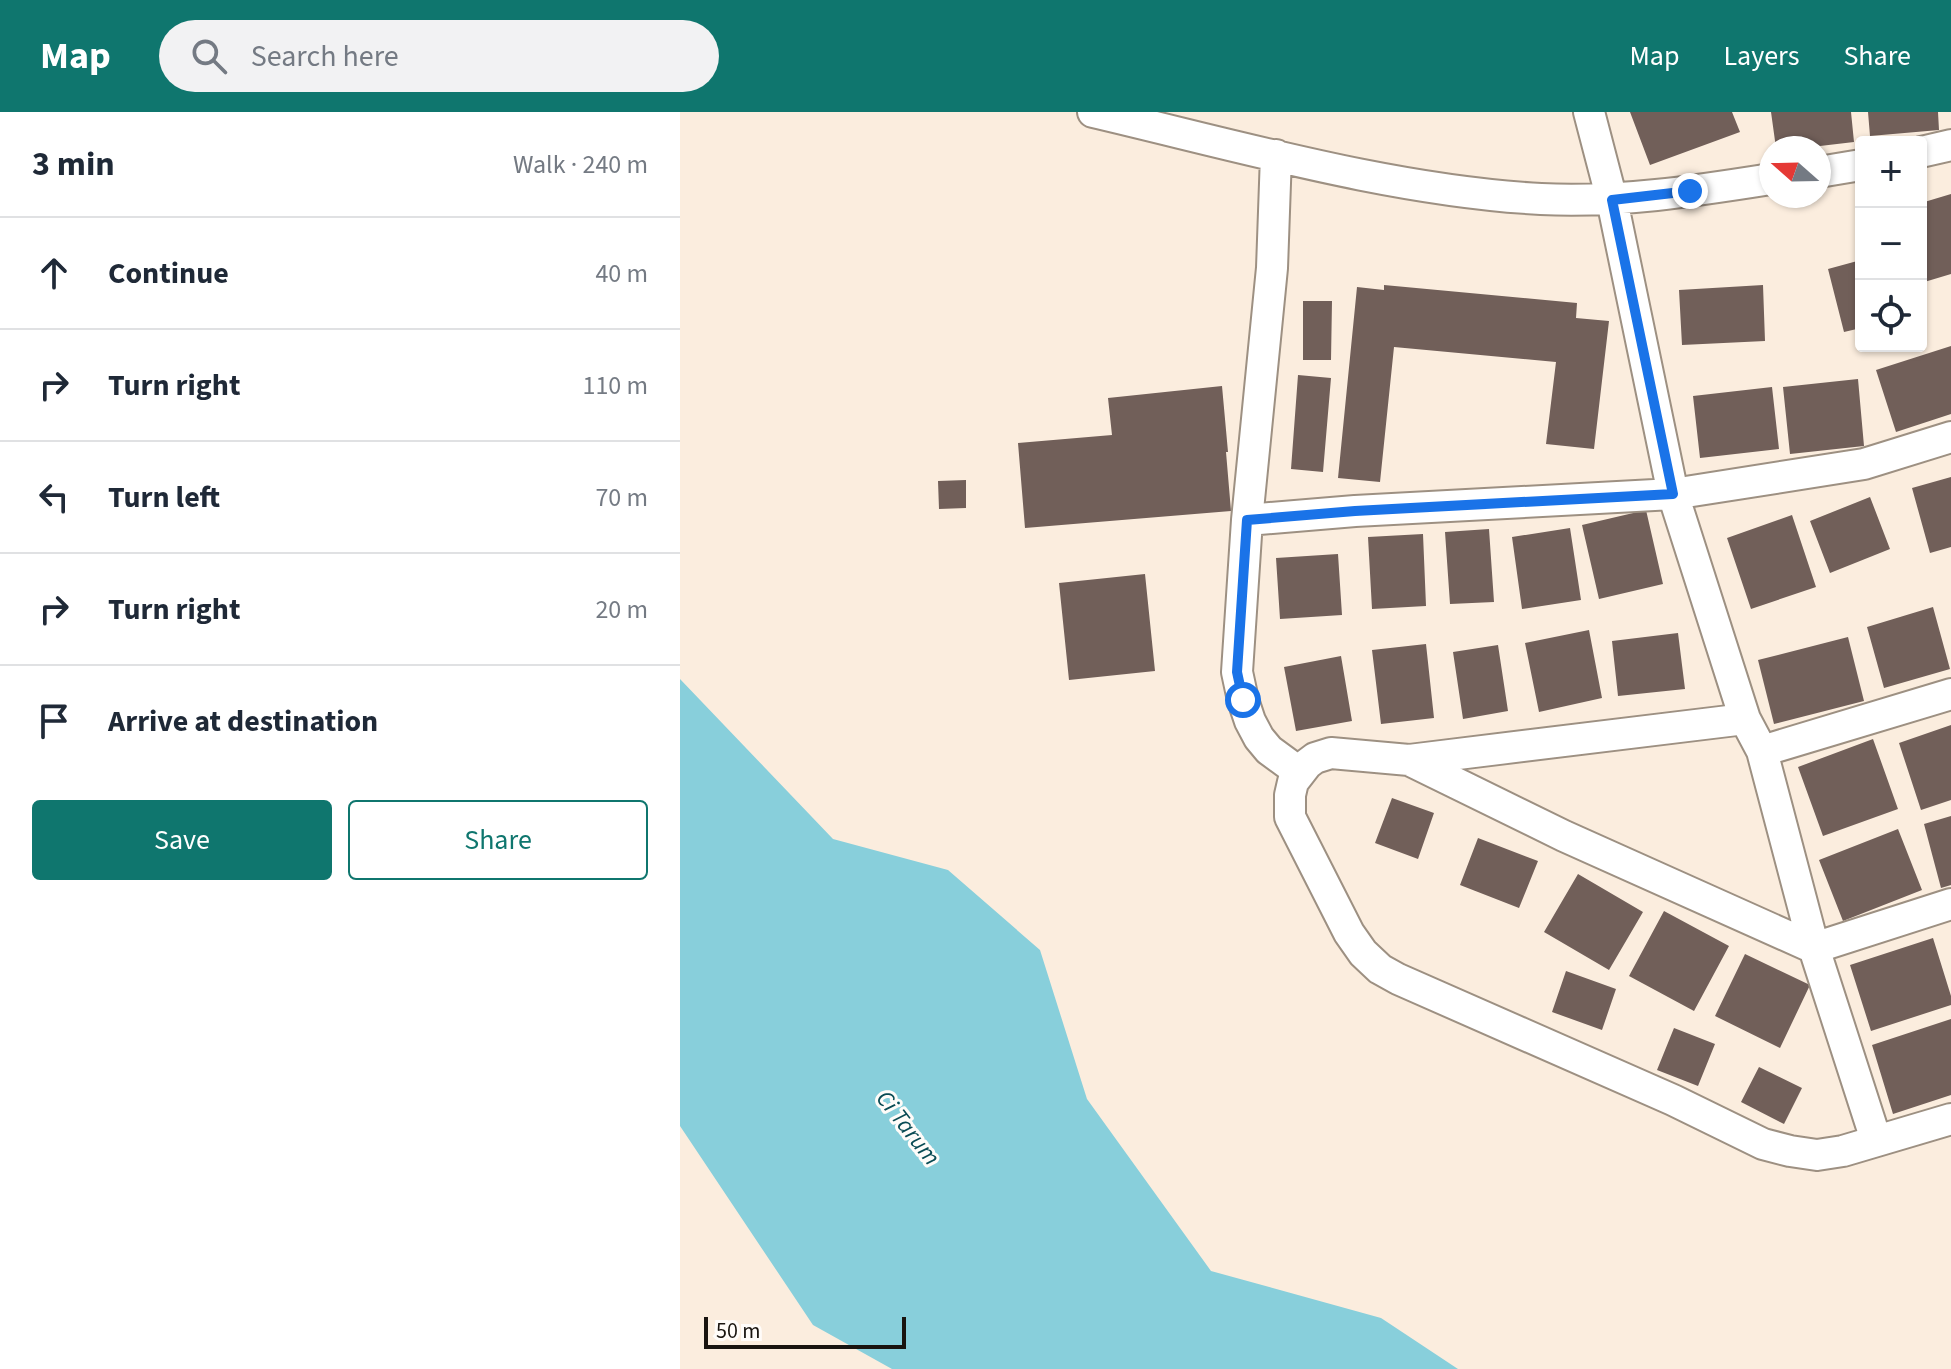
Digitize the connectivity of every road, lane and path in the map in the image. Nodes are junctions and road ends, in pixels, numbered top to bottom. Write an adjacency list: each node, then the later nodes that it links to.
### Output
1 (1093, 112): 5 (street)
2 (1589, 112): 9 (street)
3 (1951, 145): 4 (street)
4 (1927, 151)
5 (1276, 155): 9 (street); 12 (street)
6 (1855, 166): 7 (street)
7 (1831, 170)
8 (1759, 181): 9 (street)
9 (1612, 200): 11 (street)
10 (1951, 437): 11 (street)
11 (1673, 494): 12 (street); 14 (street)
12 (1247, 520): 17 (street)
13 (1951, 694): 15 (street)
14 (1745, 719): 15 (street); 16 (street)
15 (1762, 751): 19 (street)
16 (1409, 760): 17 (street); 19 (street)
17 (1299, 772): 21 (street)
18 (1951, 904): 19 (street)
19 (1814, 948): 21 (street)
20 (1951, 1119): 21 (street)
21 (1876, 1140)

